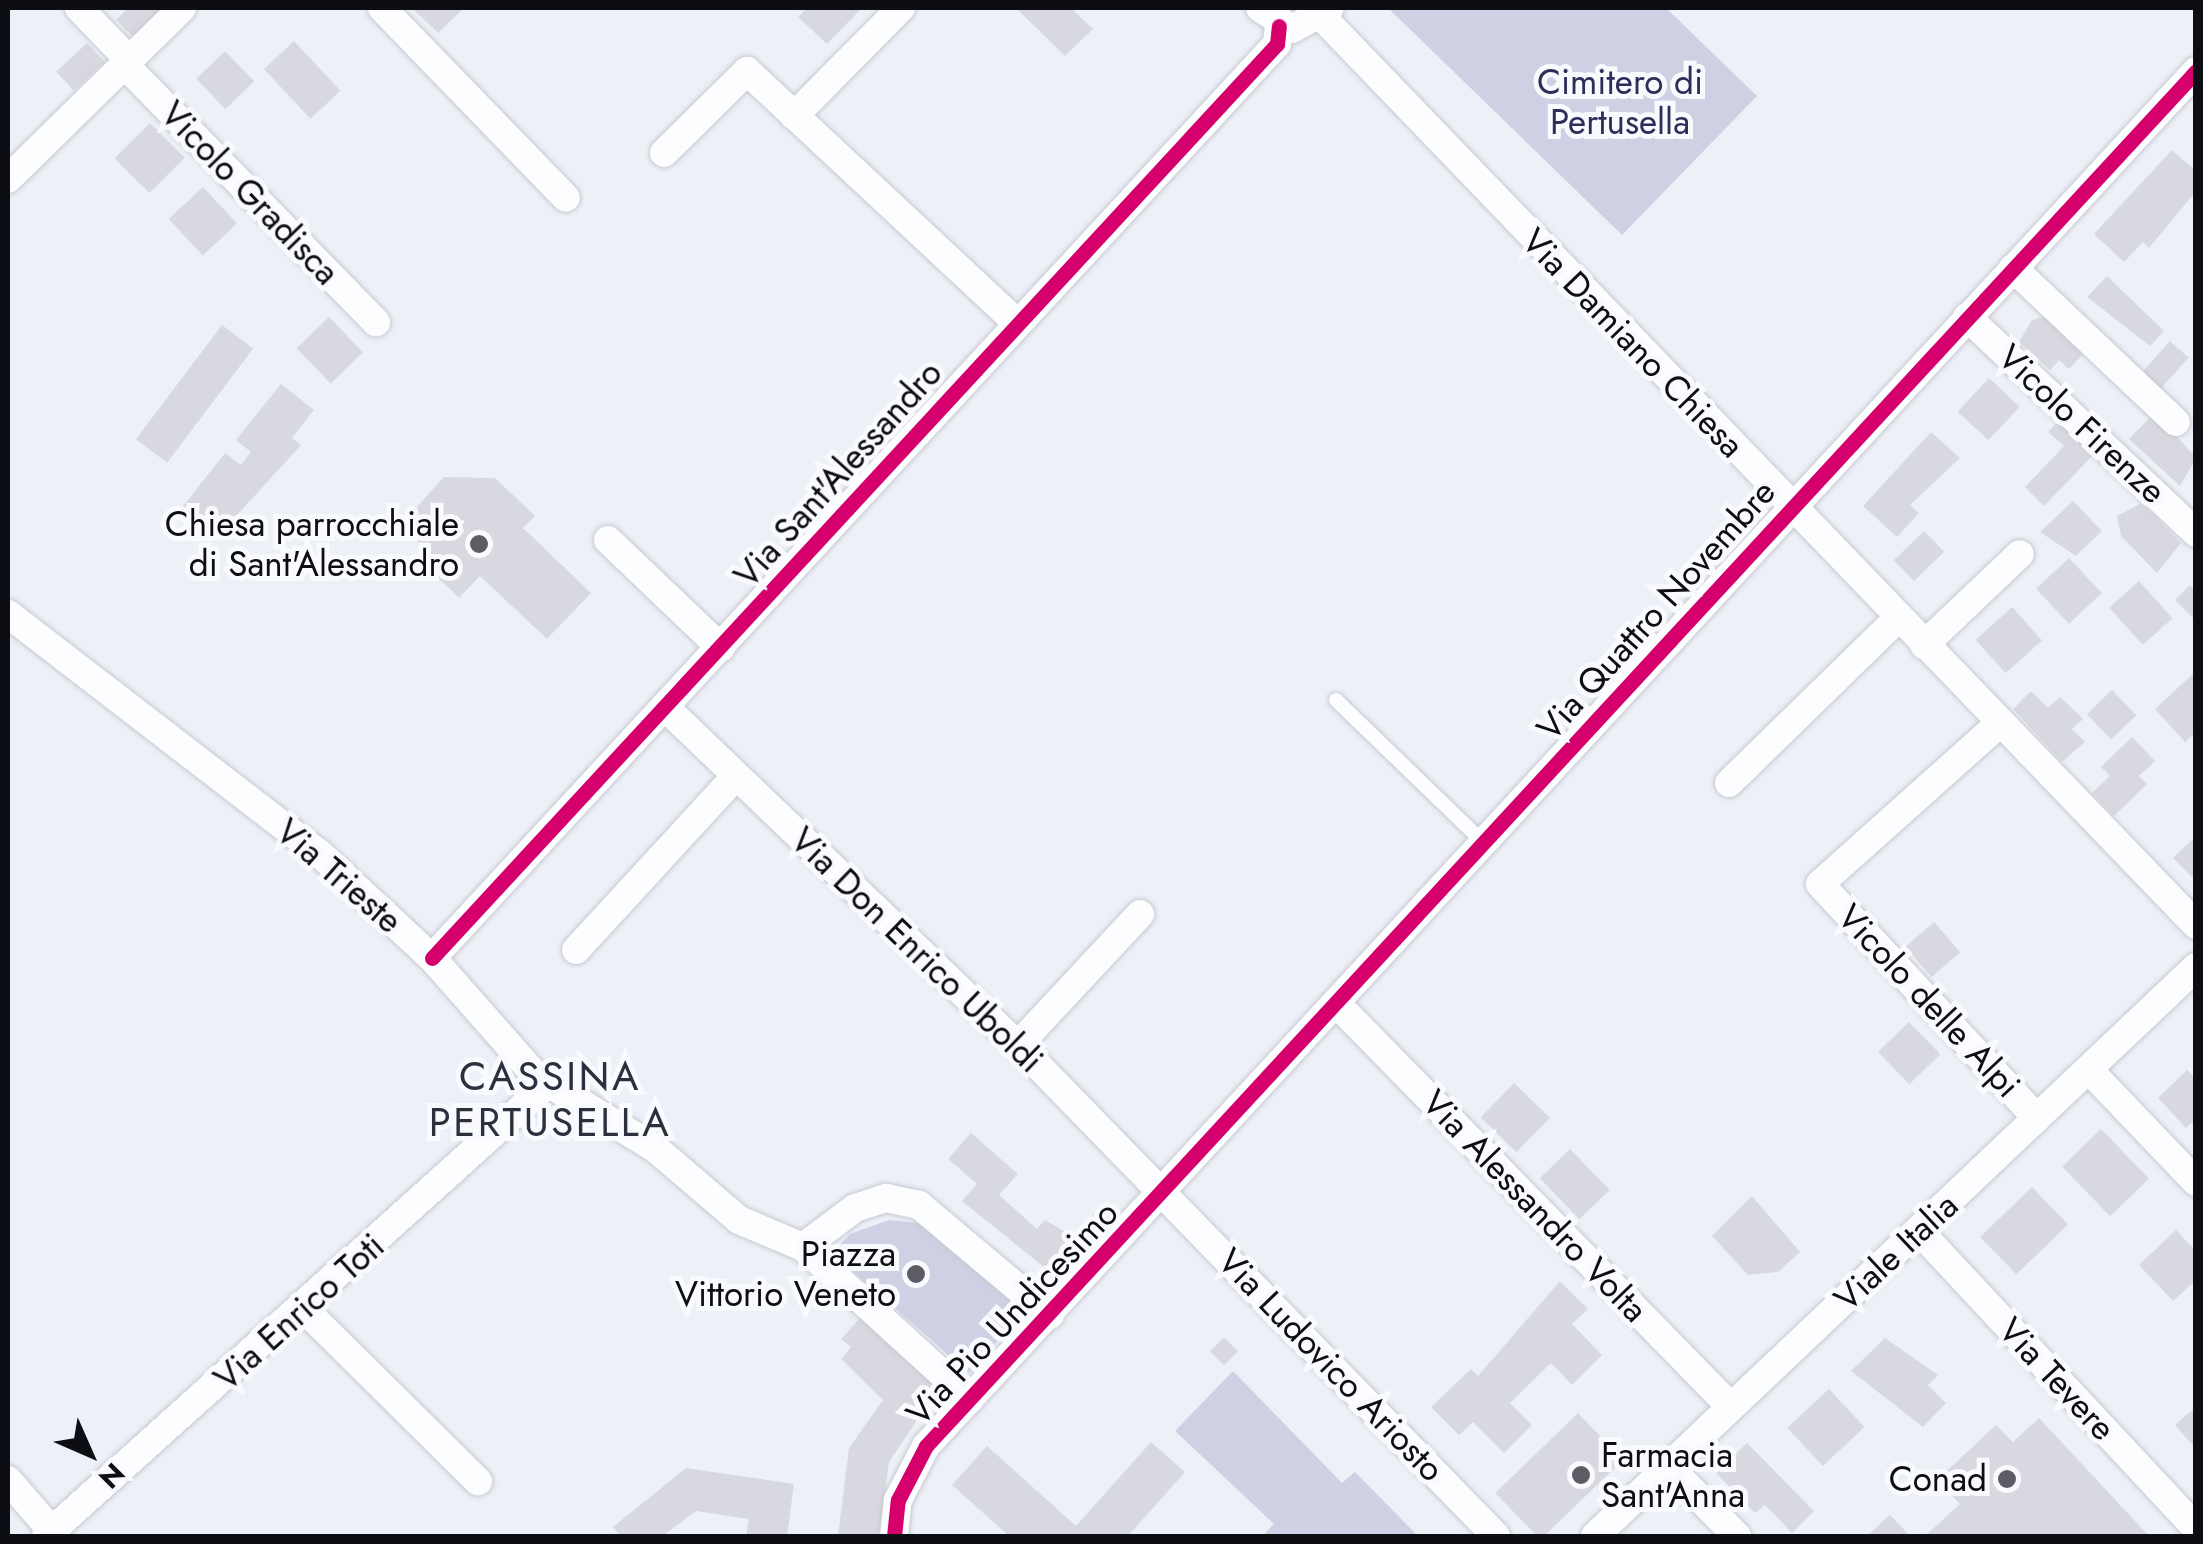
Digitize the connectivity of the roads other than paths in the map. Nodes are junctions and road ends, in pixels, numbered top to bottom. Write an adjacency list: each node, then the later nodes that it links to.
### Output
1 (79, 8): 7 (street, Vicolo Gradisca)
2 (182, 8): 7 (street)
3 (382, 8): 12 (street)
4 (901, 8): 9 (street)
5 (1327, 13): 6 (street); 18 (street, Via Damiano Chiesa)
6 (1270, 17): 16 (street, Via Sant'Alessandro)
7 (126, 62): 11 (street); 15 (street, Vicolo Gradisca)
8 (2193, 78): 13 (street, Via Quattro Novembre)
9 (794, 116): 10 (street); 16 (street)
10 (664, 153)
11 (8, 179)
12 (566, 198)
13 (2014, 268): 14 (street, Via Quattro Novembre); 17 (street)
14 (1968, 317): 18 (street, Via Quattro Novembre); 19 (street, Vicolo Firenze)
15 (376, 322)
16 (1016, 323): 25 (street, Via Sant'Alessandro)
17 (2176, 422)
18 (1789, 506): 23 (street, Via Damiano Chiesa); 31 (street, Via Quattro Novembre)
19 (2196, 533)
20 (608, 540): 25 (street)
21 (2020, 554): 24 (street)
22 (8, 614): 35 (street, Via Trieste)
23 (1898, 618): 24 (street, Via Damiano Chiesa); 30 (street)
24 (1924, 645): 28 (street, Via Damiano Chiesa)
25 (721, 648): 27 (street, Via Sant'Alessandro)
26 (1336, 700): 31 (lane)
27 (666, 708): 29 (street, Via Don Enrico Uboldi); 35 (street, Via Sant'Alessandro)
28 (2000, 723): 33 (street, Via Damiano Chiesa); 41 (street, Vicolo delle Alpi)
29 (736, 776): 34 (street); 38 (street, Via Don Enrico Uboldi)
30 (1729, 783)
31 (1484, 844): 37 (street, Via Quattro Novembre)
32 (1140, 914): 38 (street)
33 (2196, 925)
34 (576, 950)
35 (432, 958): 40 (street, Via Trieste)
36 (2196, 967): 39 (street, Viale Italia)
37 (1338, 1005): 43 (street, Via Quattro Novembre); 49 (street, Via Alessandro Volta)
38 (1018, 1045): 43 (street, Via Don Enrico Uboldi)
39 (2089, 1070): 41 (street, Viale Italia); 42 (street)
40 (548, 1084): 45 (street, Via Trieste); 46 (street, Via Enrico Toti)
41 (2036, 1118): 44 (street, Viale Italia)
42 (2196, 1182)
43 (1166, 1193): 47 (street, Via Pio Undicesimo); 56 (street, Via Ludovico Ariosto)
44 (1919, 1231): 49 (street, Viale Italia); 53 (street, Via Tevere)
45 (803, 1247): 47 (street); 48 (street)
46 (304, 1309): 52 (street); 54 (street, Via Enrico Toti)
47 (1050, 1315): 48 (street, Via Pio Undicesimo)
48 (970, 1399): 55 (street, Via Pio Undicesimo)
49 (1731, 1408): 50 (street, Viale Italia)
50 (1669, 1468): 57 (street, Viale Italia); 58 (street)
51 (8, 1480): 54 (street)
52 (478, 1480)
53 (2196, 1528)
54 (49, 1534)
55 (894, 1536)
56 (1496, 1536)
57 (1595, 1536)
58 (1737, 1536)

